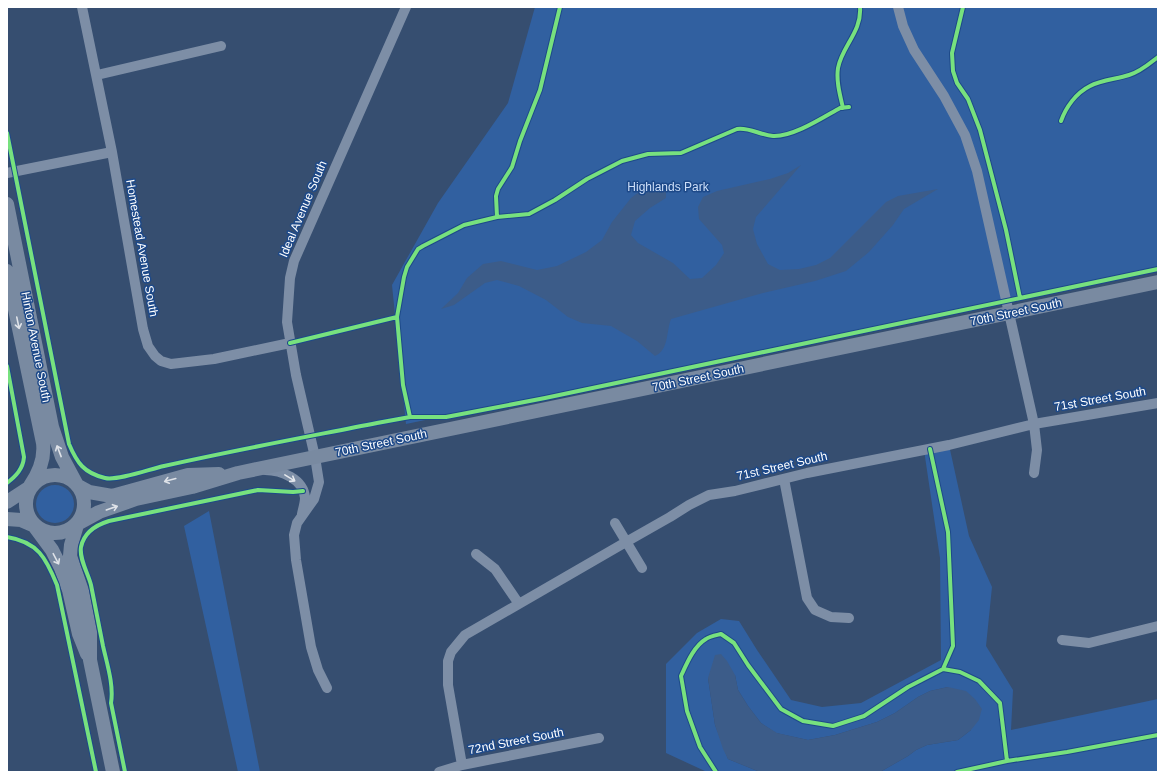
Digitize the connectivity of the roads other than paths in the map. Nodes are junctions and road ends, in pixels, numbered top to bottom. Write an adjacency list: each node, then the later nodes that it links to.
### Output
1 (82, 7): 5 (street, Homestead Avenue South)
2 (406, 7): 12 (street, Ideal Avenue South)
3 (898, 7): 11 (street)
4 (222, 46): 5 (street)
5 (97, 75): 6 (street, Homestead Avenue South)
6 (112, 152): 7 (street); 12 (street, Homestead Avenue South)
7 (7, 173)
8 (7, 204): 20 (main road, Hinton Avenue South, one-way to 8)
9 (7, 271): 21 (main road, Hinton Avenue South, one-way to 21)
10 (1158, 282): 11 (main road, 70th Street South)
11 (1008, 314): 14 (street); 15 (main road, 70th Street South)
12 (290, 343): 15 (street, Ideal Avenue South)
13 (1158, 403): 14 (street, 71st Street South)
14 (1034, 424): 18 (street); 19 (street, 71st Street South)
15 (316, 457): 16 (main road, 70th Street South); 23 (street)
16 (253, 470): 17 (main road, 70th Street South); 23 (street, one-way to 23)
17 (238, 473): 20 (main road, 70th Street South, one-way to 20); 26 (main road, 70th Street South, one-way to 17)
18 (1034, 473)
19 (784, 479): 28 (street, 71st Street South); 32 (street)
20 (78, 485): 21 (main road); 26 (main road)
21 (30, 486): 22 (main road); 27 (main road)
22 (7, 502)
23 (302, 514): 36 (street)
24 (7, 519): 27 (main road)
25 (615, 523): 28 (street)
26 (77, 524): 27 (main road); 35 (main road)
27 (35, 526): 35 (main road, one-way to 35)
28 (626, 542): 30 (street); 31 (street, 71st Street South)
29 (476, 554): 31 (street)
30 (642, 568)
31 (519, 604): 38 (street, 71st Street South)
32 (849, 618)
33 (1158, 626): 34 (street)
34 (1062, 640)
35 (90, 660): 39 (main road)
36 (327, 688)
37 (599, 738): 38 (street, 72nd Street South)
38 (462, 765): 40 (street, 72nd Street South)
39 (113, 772)
40 (439, 772)

